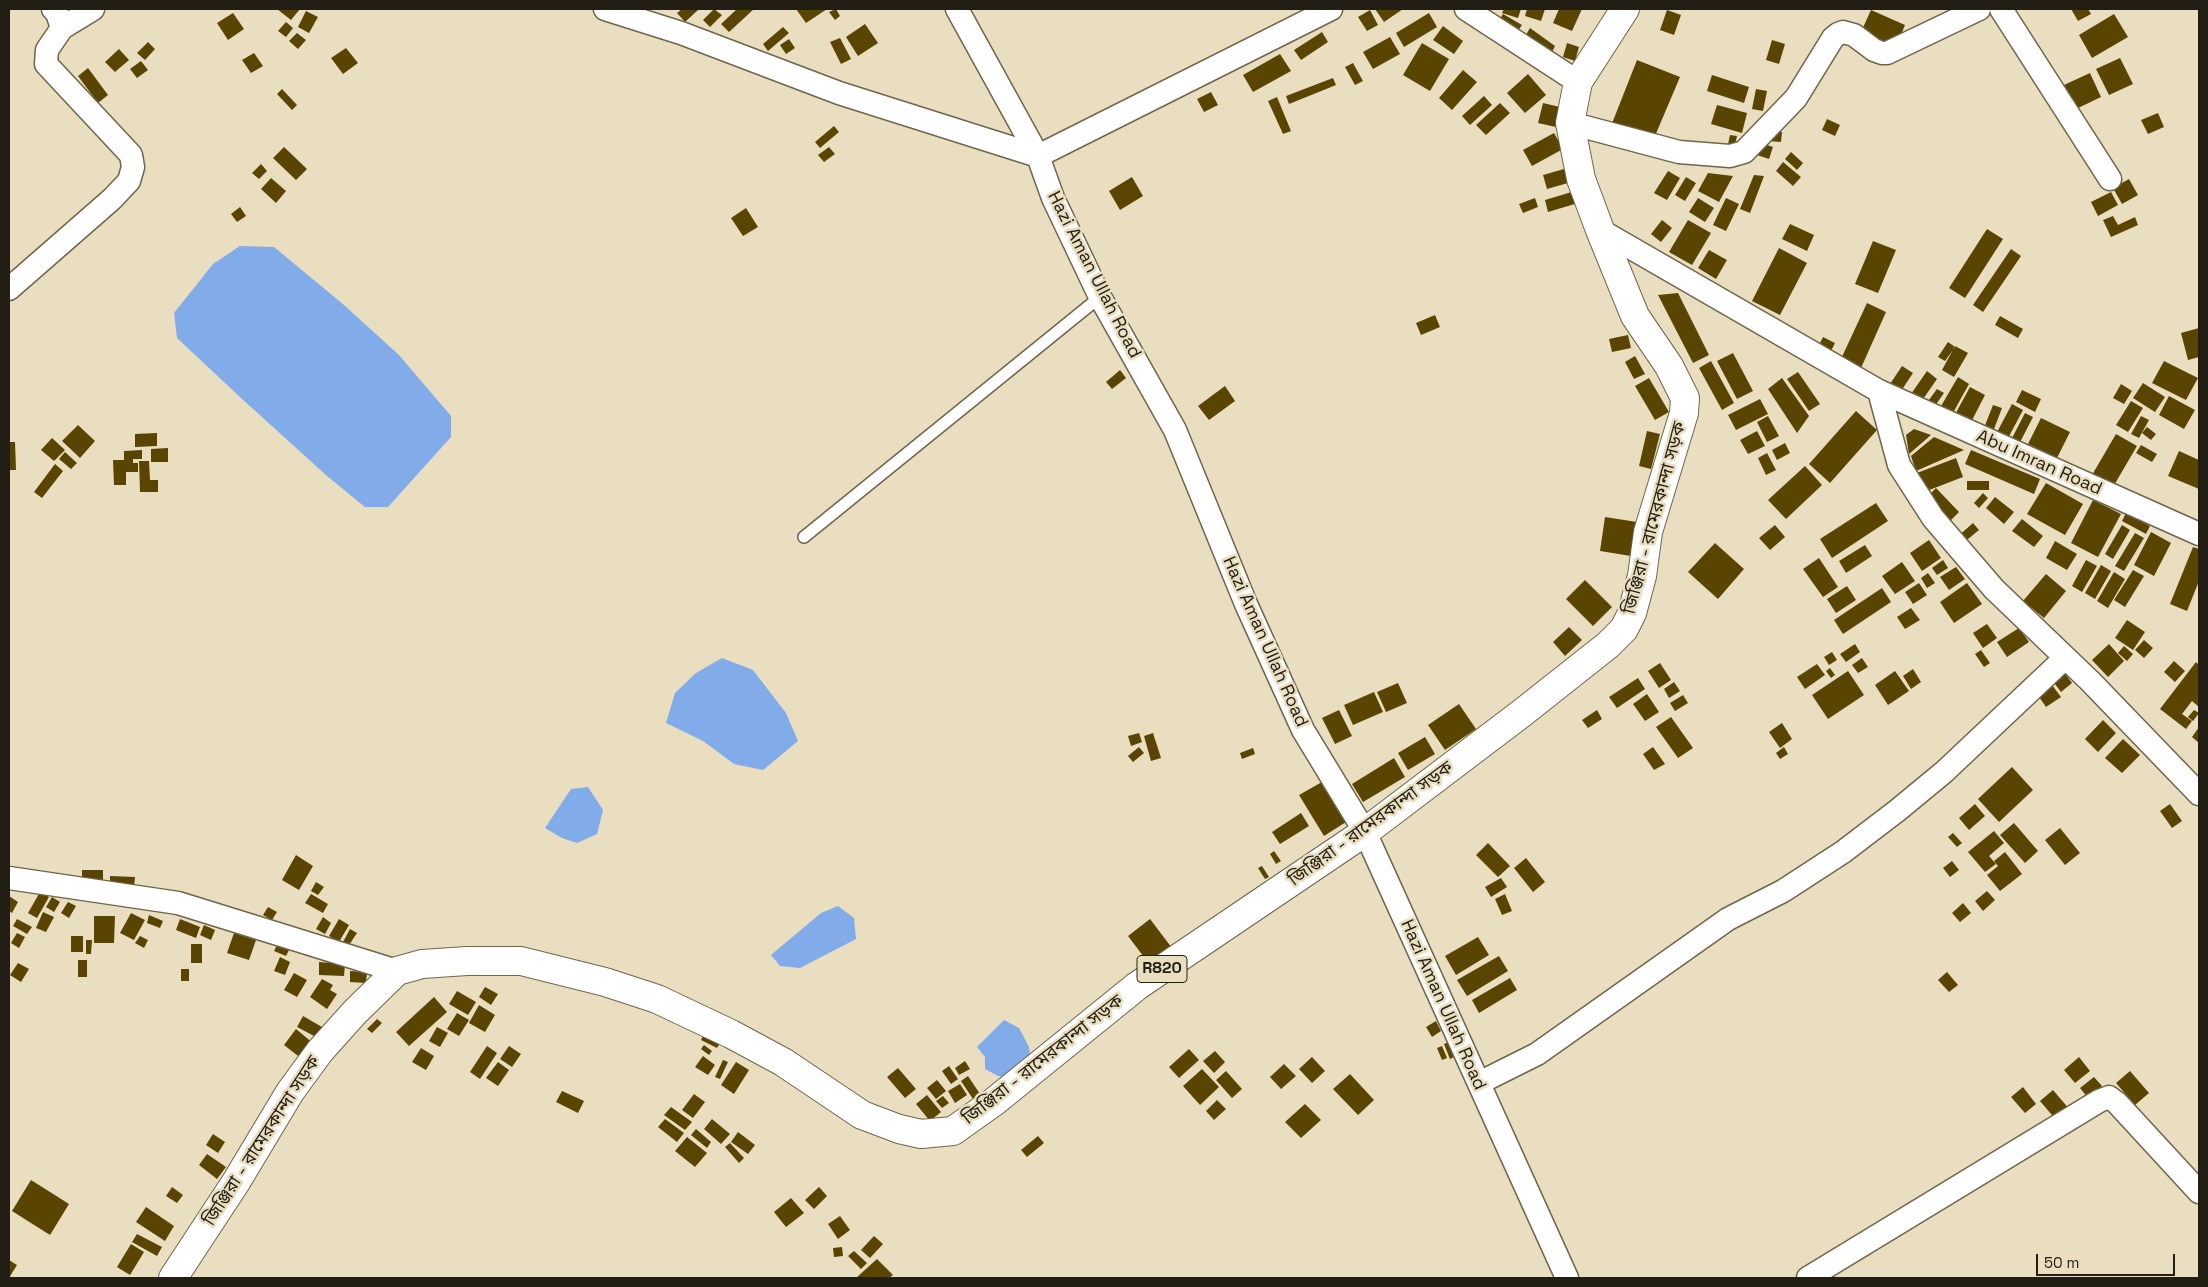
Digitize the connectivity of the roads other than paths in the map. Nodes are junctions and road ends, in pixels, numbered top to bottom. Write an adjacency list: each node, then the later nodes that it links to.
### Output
1 (93, 9): 9 (street)
2 (605, 9): 12 (street)
3 (957, 9): 12 (street, Hazi Aman Ullah Road)
4 (1331, 9): 12 (street)
5 (1466, 9): 10 (street)
6 (1625, 9): 10 (main road, জিঞ্জিরা - রামেরকান্দা সড়ক / R820)
7 (1979, 9): 11 (street)
8 (2002, 9): 13 (street)
9 (57, 18): 15 (street)
10 (1578, 82): 11 (main road, জিঞ্জিরা - রামেরকান্দা সড়ক / R820)
11 (1570, 124): 14 (main road, জিঞ্জিরা - রামেরকান্দা সড়ক / R820)
12 (1038, 156): 16 (street, Hazi Aman Ullah Road)
13 (2110, 179)
14 (1600, 230): 17 (street, Abu Imran Road); 22 (main road, জিঞ্জিরা - রামেরকান্দা সড়ক / R820)
15 (9, 289)
16 (1100, 296): 19 (lane); 22 (street, Hazi Aman Ullah Road)
17 (1879, 391): 18 (street, Abu Imran Road); 20 (street)
18 (2199, 534)
19 (804, 537)
20 (2065, 658): 21 (street); 25 (street)
21 (2199, 794)
22 (1365, 832): 24 (main road, জিঞ্জিরা - রামেরকান্দা সড়ক / R820); 25 (street, Hazi Aman Ullah Road)
23 (9, 878): 24 (street)
24 (397, 971): 27 (main road, জিঞ্জিরা - রামেরকান্দা সড়ক / R820)
25 (1479, 1083): 28 (street, Hazi Aman Ullah Road)
26 (2199, 1192): 29 (street)
27 (173, 1278)
28 (1567, 1278)
29 (1808, 1278)

